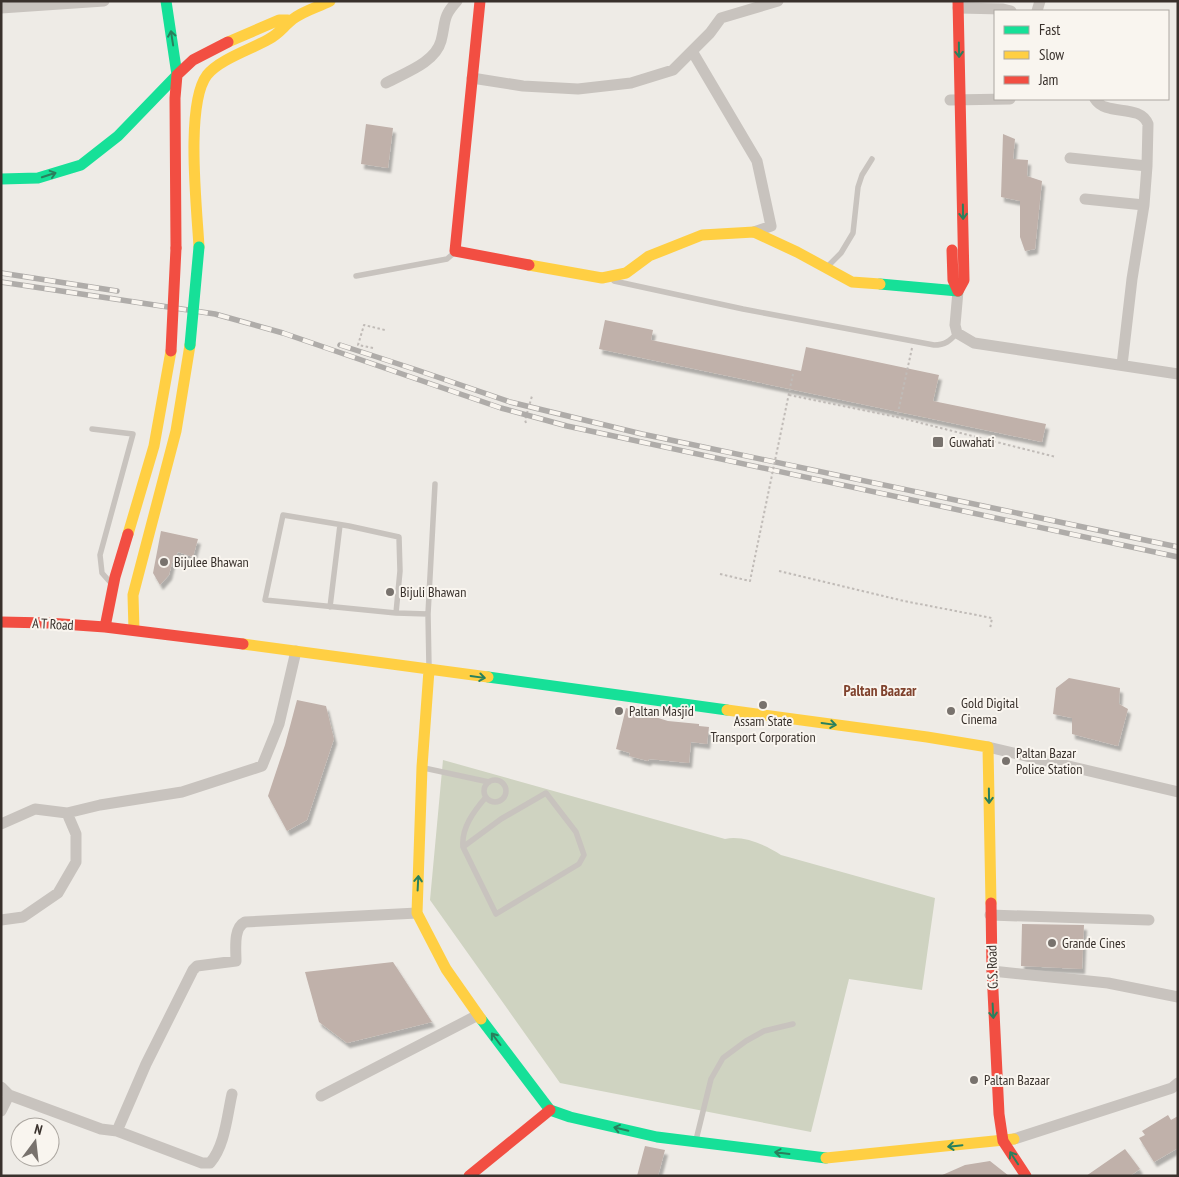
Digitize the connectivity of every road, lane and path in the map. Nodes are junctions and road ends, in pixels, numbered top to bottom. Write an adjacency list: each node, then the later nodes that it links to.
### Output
1 (104, 1): 9 (street)
2 (166, 1): 13 (main road, one-way to 2)
3 (330, 1): 11 (main road)
4 (456, 1): 15 (street)
5 (480, 1): 14 (main road)
6 (778, 1): 12 (street)
7 (948, 1): 17 (main road)
8 (958, 4): 10 (street); 17 (main road, one-way to 17)
9 (1, 8)
10 (1007, 10)
11 (292, 19): 13 (main road); 55 (main road, bridge)
12 (692, 52): 14 (street); 25 (street)
13 (177, 75): 22 (main road, one-way to 13); 48 (main road, bridge)
14 (472, 78): 26 (main road)
15 (386, 84)
16 (994, 99): 17 (street)
17 (955, 100): 30 (main road)
18 (1096, 100): 21 (street)
19 (1070, 158): 21 (street)
20 (872, 159): 27 (lane)
21 (1147, 166): 24 (street)
22 (1, 179)
23 (1085, 199): 24 (street)
24 (1144, 205): 35 (street)
25 (754, 232): 27 (main road); 29 (main road)
26 (455, 251): 28 (lane); 29 (main road)
27 (826, 268): 30 (main road)
28 (356, 276)
29 (602, 278): 33 (lane)
30 (958, 291): 32 (street)
31 (385, 330): 34 (path)
32 (957, 333): 33 (lane); 35 (street)
33 (913, 342): 40 (path)
34 (373, 348)
35 (1122, 365): 37 (street)
36 (794, 374): 38 (path, bridge)
37 (1178, 374)
38 (788, 395): 40 (path); 47 (path, bridge)
39 (532, 396): 41 (path)
40 (897, 417): 43 (path)
41 (526, 423)
42 (92, 429): 48 (lane)
43 (1056, 457)
44 (435, 484): 51 (lane)
45 (340, 524): 49 (lane); 49 (lane); 50 (lane)
46 (779, 571): 54 (path)
47 (720, 574)
48 (114, 581): 53 (main road)
49 (330, 607): 50 (lane)
50 (396, 613): 51 (lane)
51 (428, 614): 57 (lane)
52 (1, 622): 53 (main road, A T Road)
53 (105, 627): 55 (main road, A T Road)
54 (990, 629)
55 (134, 630): 56 (main road, A T Road)
56 (296, 651): 57 (main road, A T Road); 63 (street)
57 (429, 670): 58 (main road, A T Road, one-way to 58); 59 (main road)
58 (988, 747): 61 (street); 67 (main road, G.S. Road, one-way to 67)
59 (422, 767): 60 (lane); 66 (main road, one-way to 59)
60 (489, 782): 62 (lane); 62 (lane)
61 (1178, 792)
62 (486, 797): 65 (lane)
63 (66, 813): 64 (street); 68 (street)
64 (1, 824)
65 (463, 848): 65 (lane)
66 (417, 913): 72 (main road); 80 (street)
67 (990, 914): 69 (street); 70 (main road, G.S. Road)
68 (1, 920)
69 (1149, 920)
70 (992, 971): 71 (street); 81 (main road, G.S. Road, one-way to 81)
71 (1178, 997)
72 (478, 1015): 77 (street); 78 (main road, one-way to 72)
73 (793, 1024): 82 (lane)
74 (1176, 1088): 81 (street)
75 (5, 1091): 79 (street); 80 (street)
76 (232, 1094): 80 (street)
77 (321, 1096)
78 (550, 1110): 82 (main road, one-way to 78); 83 (main road)
79 (1, 1111)
80 (117, 1130)
81 (1008, 1140): 82 (main road, one-way to 82); 84 (main road, G.S. Road, one-way to 81); 85 (main road, G.S. Road)
82 (696, 1143)
83 (469, 1176)
84 (1026, 1176)
85 (1037, 1176)

